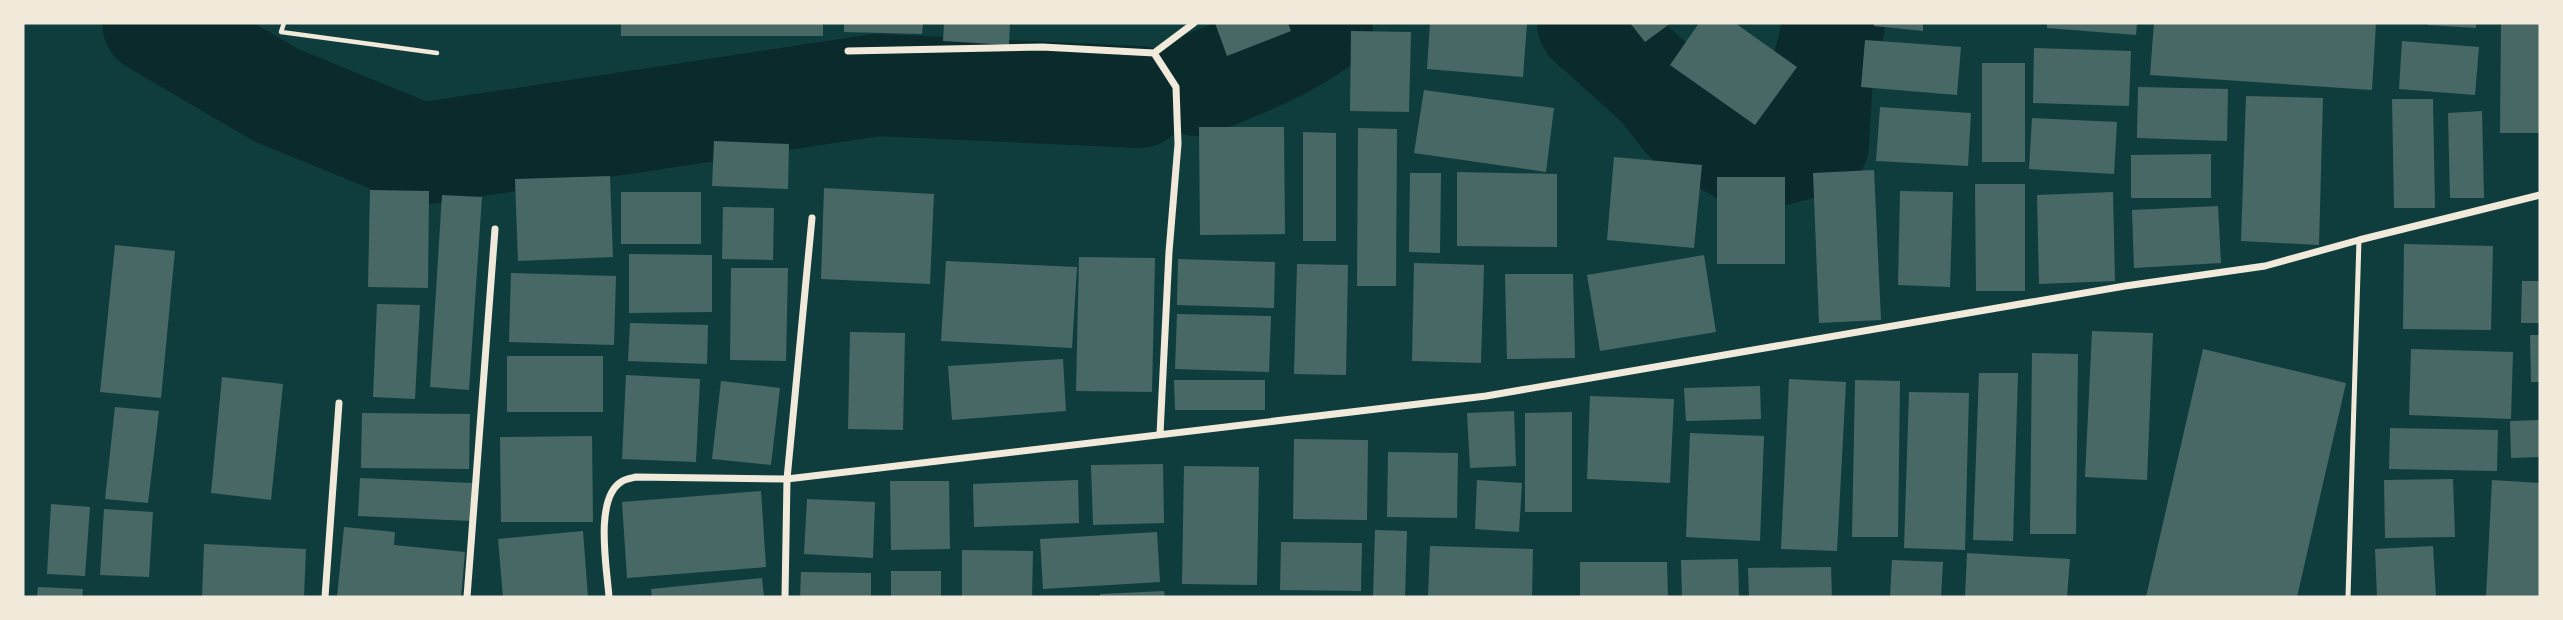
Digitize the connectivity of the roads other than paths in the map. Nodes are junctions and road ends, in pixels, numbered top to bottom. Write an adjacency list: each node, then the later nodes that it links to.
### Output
1 (1194, 23): 3 (street)
2 (848, 51): 3 (street)
3 (1154, 53): 9 (street)
4 (2540, 195): 7 (street)
5 (813, 218): 10 (street)
6 (495, 229): 12 (street)
7 (2359, 240): 9 (street); 15 (lane)
8 (339, 403): 11 (street)
9 (1160, 435): 10 (street)
10 (787, 479): 13 (street); 14 (street)
11 (325, 597)
12 (467, 597)
13 (609, 597)
14 (785, 597)
15 (2348, 597)

